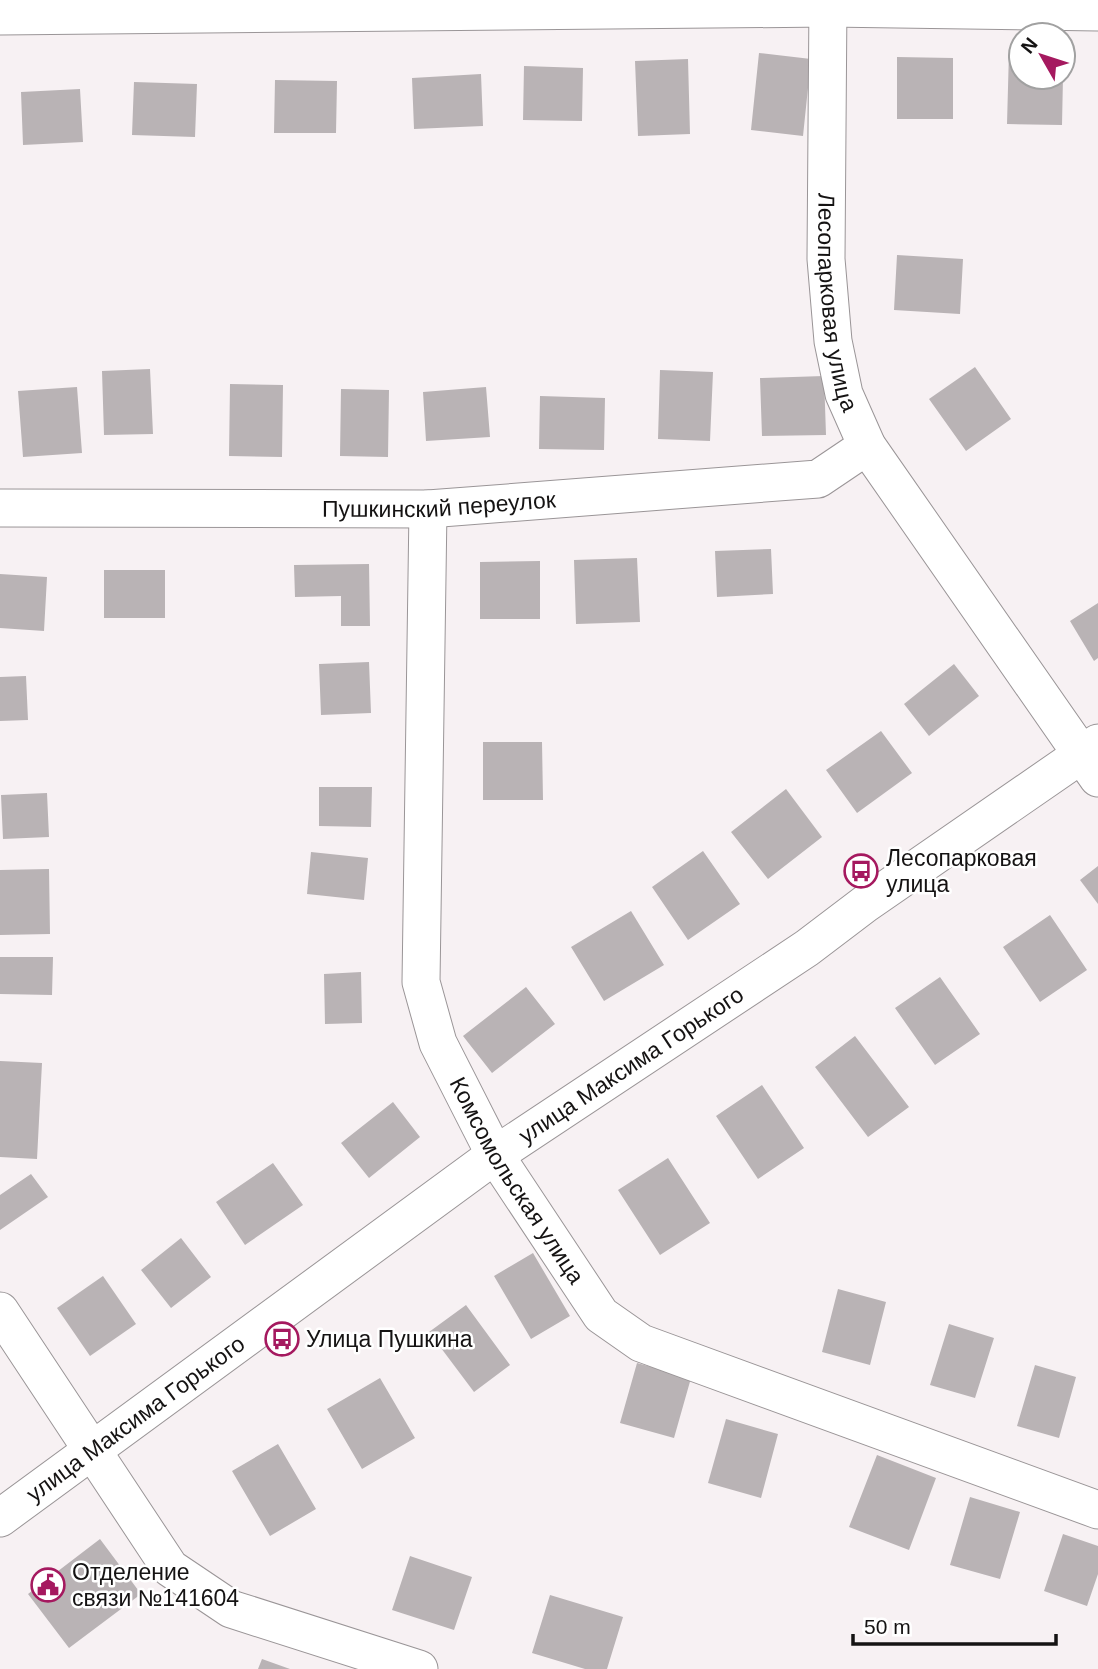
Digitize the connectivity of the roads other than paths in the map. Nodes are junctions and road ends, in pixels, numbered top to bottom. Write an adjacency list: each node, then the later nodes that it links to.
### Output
1 (828, 4): 2 (street); 3 (street); 4 (street, Лесопарковая улица)
2 (1098, 12)
3 (0, 16)
4 (867, 446): 6 (street, Пушкинский переулок); 7 (street, Лесопарковая улица)
5 (0, 509): 6 (street, Пушкинский переулок)
6 (428, 509): 8 (street, Комсомольская улица)
7 (1093, 759): 8 (street, улица Максима Горького)
8 (495, 1155): 10 (street, улица Максима Горького); 11 (street, Комсомольская улица)
9 (0, 1311): 10 (street)
10 (92, 1449): 12 (street, улица Максима Горького); 13 (street)
11 (1098, 1510)
12 (0, 1518)
13 (419, 1669)

